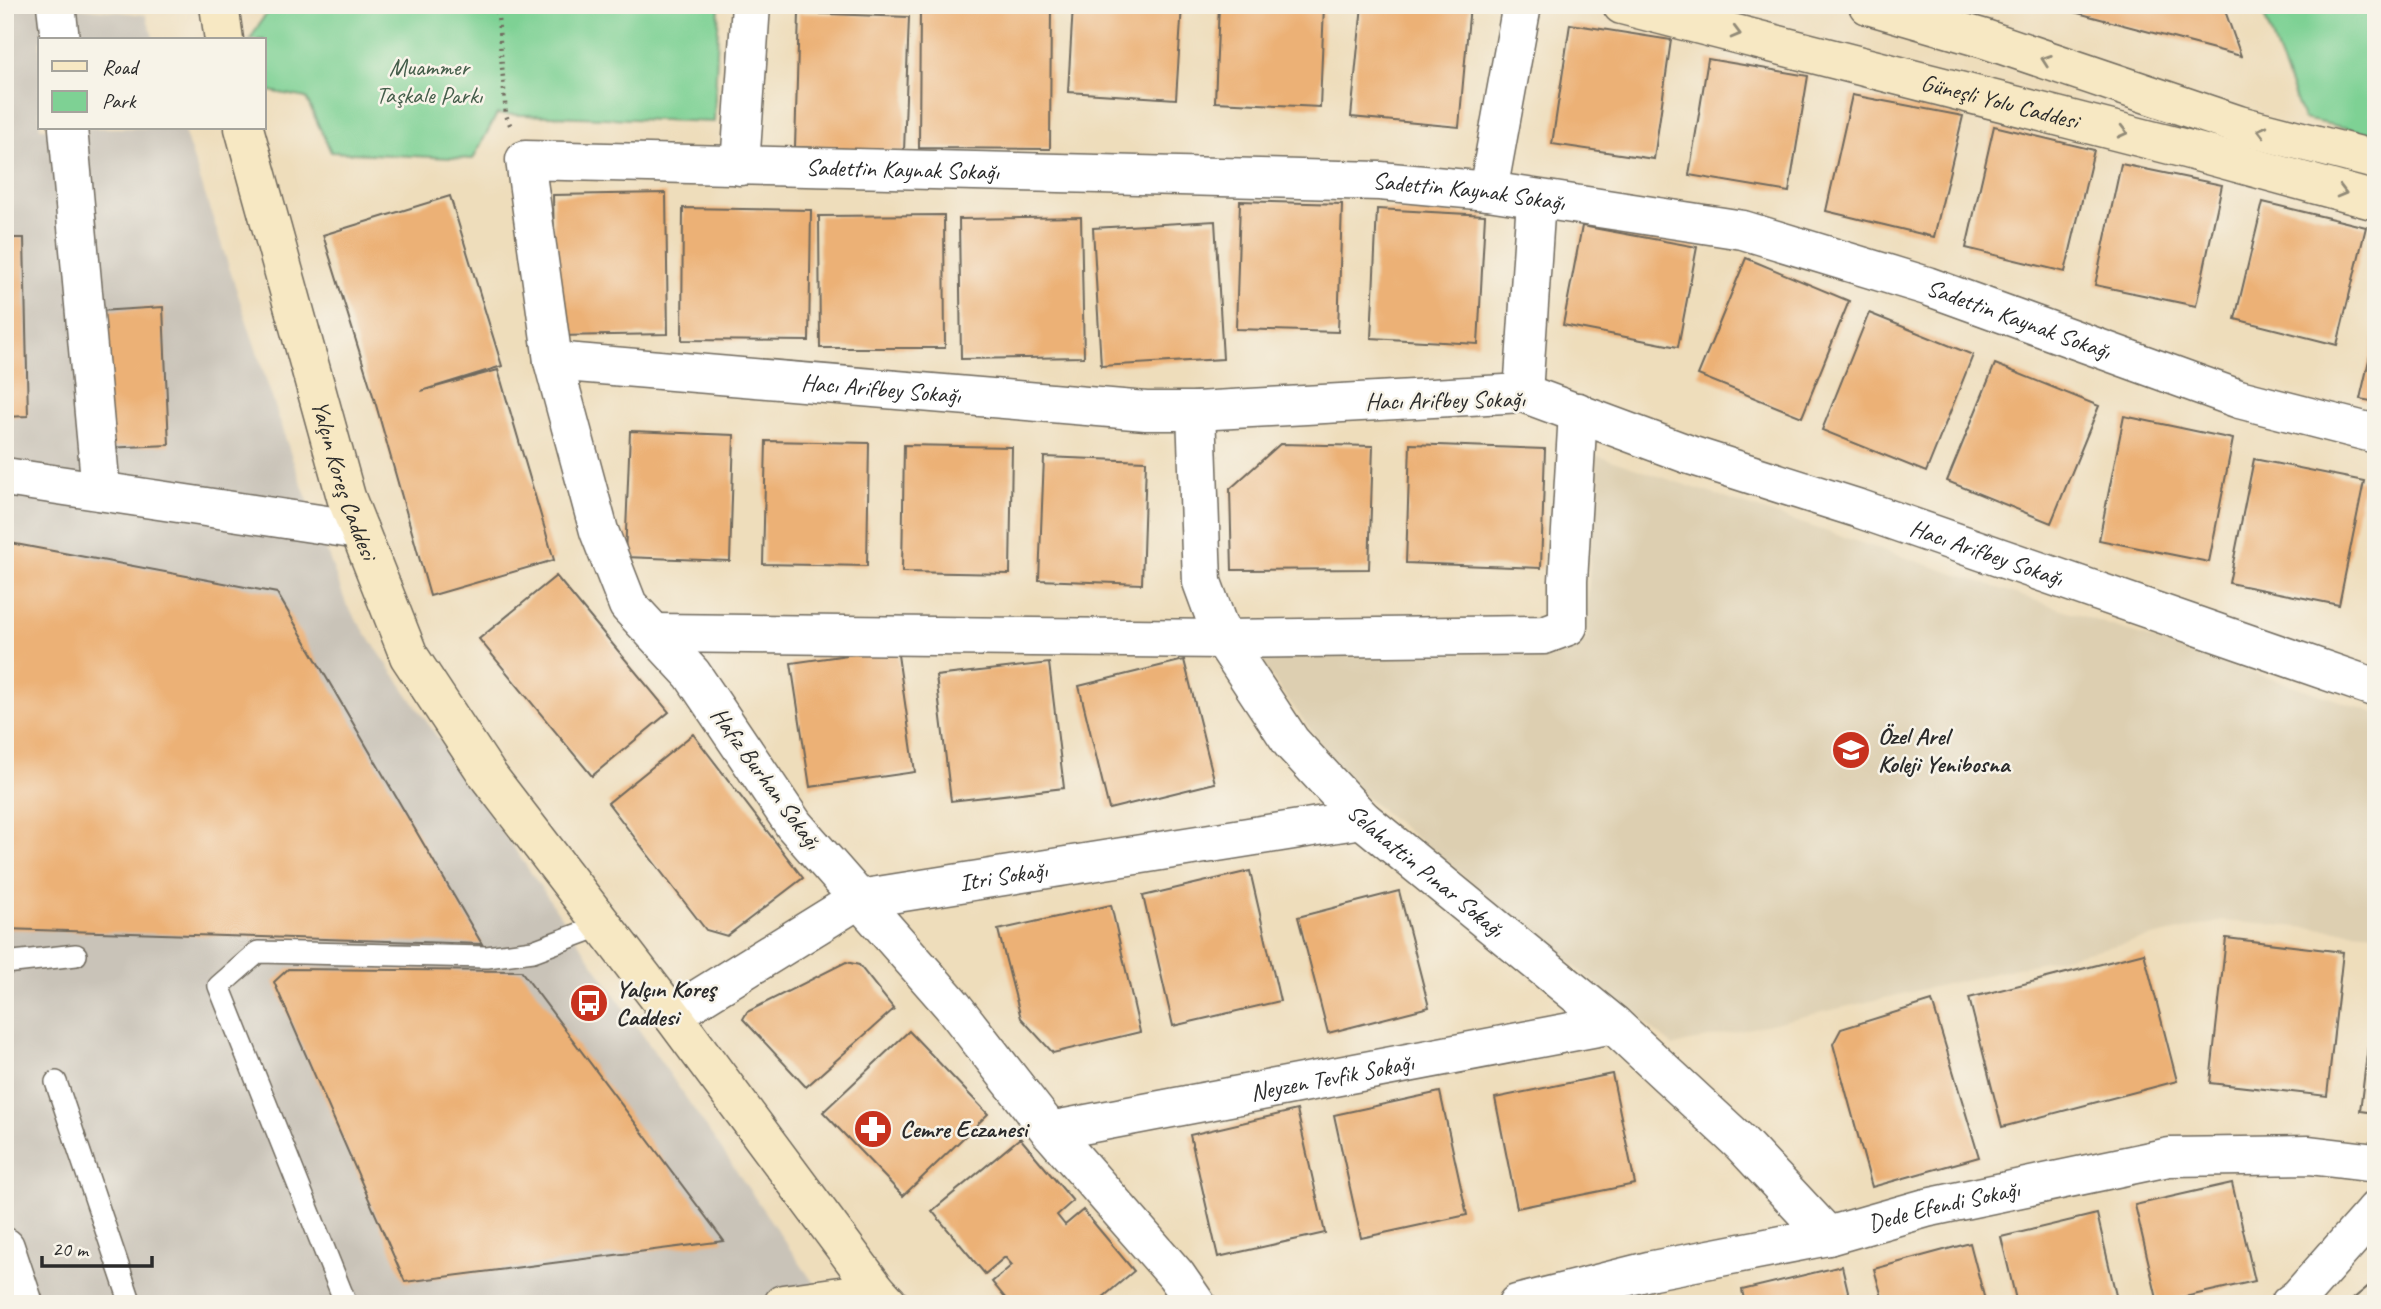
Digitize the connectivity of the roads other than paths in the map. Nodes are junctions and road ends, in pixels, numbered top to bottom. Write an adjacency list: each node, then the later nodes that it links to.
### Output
1 (57, 5): 7 (street)
2 (219, 5): 8 (street)
3 (751, 5): 13 (street)
4 (1522, 5): 14 (street)
5 (1622, 5): 16 (street, Güneşli Yolu Caddesi, one-way to 16)
6 (1868, 5): 12 (street, Güneşli Yolu Caddesi, one-way to 6)
7 (60, 38)
8 (224, 38)
9 (68, 130): 23 (street)
10 (245, 130): 24 (street, Yalçın Koreş Caddesi)
11 (525, 160): 13 (street, Sadettin Kaynak Sokağı); 17 (street, Hafız Burhan Sokağı)
12 (2376, 160)
13 (740, 166): 14 (street, Sadettin Kaynak Sokağı)
14 (1488, 191): 15 (street, Sadettin Kaynak Sokağı)
15 (1536, 200): 18 (street); 21 (street, Sadettin Kaynak Sokağı)
16 (2376, 201)
17 (553, 361): 19 (street, Hacı Arifbey Sokağı); 25 (street, Hafız Burhan Sokağı)
18 (1523, 393): 19 (street, Hacı Arifbey Sokağı); 20 (street, Hacı Arifbey Sokağı)
19 (1196, 411): 26 (street, Selahattin Pınar Sokağı)
20 (1578, 412): 26 (street); 27 (street, Hacı Arifbey Sokağı)
21 (2376, 434)
22 (5, 477): 23 (street)
23 (102, 491): 24 (street)
24 (359, 530): 30 (street, Yalçın Koreş Caddesi)
25 (654, 633): 26 (street); 29 (street, Hafız Burhan Sokağı)
26 (1223, 639): 28 (street, Selahattin Pınar Sokağı)
27 (2376, 688)
28 (1362, 819): 29 (street, Itri Sokağı); 34 (street, Selahattin Pınar Sokağı)
29 (859, 899): 33 (street, Itri Sokağı); 36 (street, Hafız Burhan Sokağı)
30 (603, 925): 33 (street, Yalçın Koreş Caddesi); 44 (lane)
31 (76, 955): 32 (lane)
32 (5, 963)
33 (672, 1015): 41 (street, Yalçın Koreş Caddesi)
34 (1613, 1024): 36 (street, Neyzen Tevfik Sokağı); 39 (street, Selahattin Pınar Sokağı)
35 (56, 1082): 43 (lane)
36 (1050, 1131): 46 (street, Hafız Burhan Sokağı)
37 (2376, 1163): 39 (street, Dede Efendi Sokağı)
38 (2376, 1210): 48 (street)
39 (1828, 1236): 47 (street, Dede Efendi Sokağı)
40 (5, 1247): 42 (street)
41 (883, 1297): 45 (street)
42 (24, 1304)
43 (131, 1304)
44 (346, 1304)
45 (783, 1304)
46 (1196, 1304)
47 (1517, 1304)
48 (2290, 1304)

